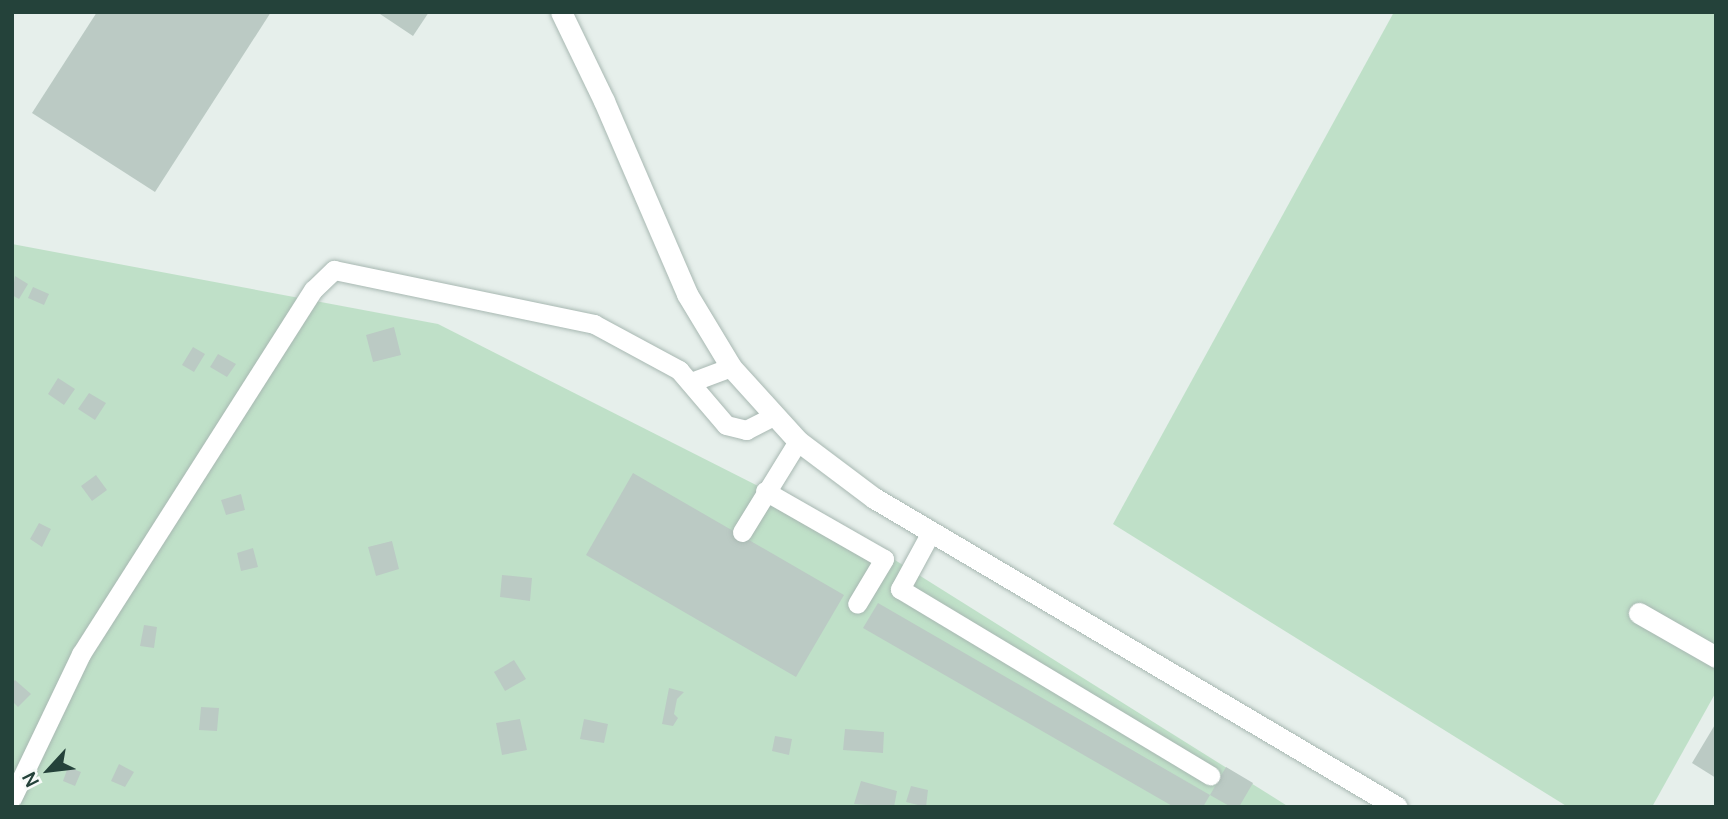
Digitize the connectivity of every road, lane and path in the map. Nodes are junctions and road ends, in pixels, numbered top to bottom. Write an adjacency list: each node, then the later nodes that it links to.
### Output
1 (561, 12): 2 (main road)
2 (730, 367): 3 (lane); 4 (main road)
3 (691, 382): 4 (lane); 13 (lane)
4 (773, 416): 5 (main road)
5 (798, 441): 6 (lane); 8 (main road)
6 (765, 491): 7 (lane); 9 (lane)
7 (741, 532)
8 (931, 532): 12 (lane); 14 (main road)
9 (857, 604)
10 (1639, 613): 11 (main road)
11 (1716, 657)
12 (1210, 775)
13 (12, 799)
14 (1397, 807)

